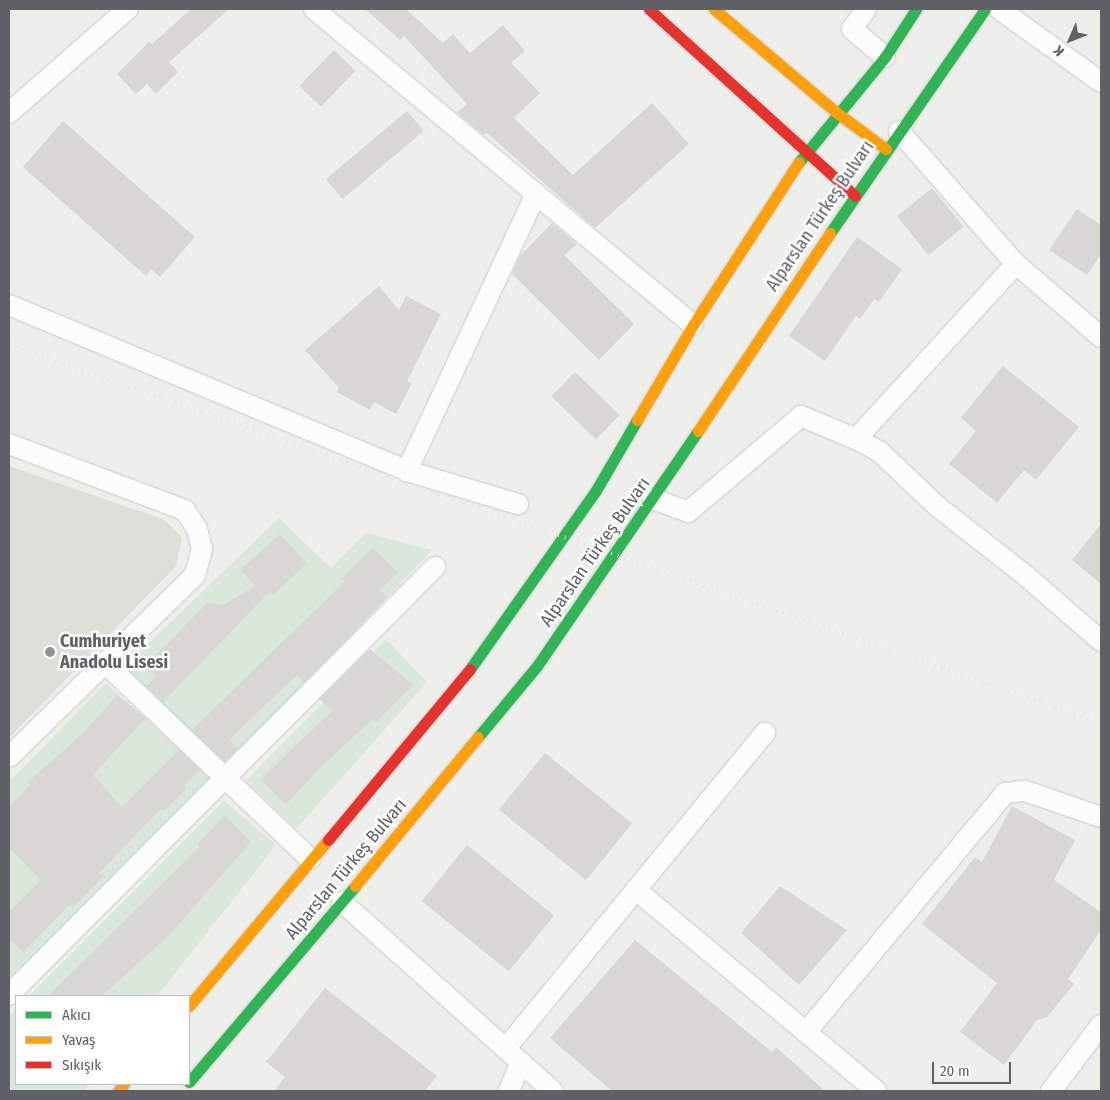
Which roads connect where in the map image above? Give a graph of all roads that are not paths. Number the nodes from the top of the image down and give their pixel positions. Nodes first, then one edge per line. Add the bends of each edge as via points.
1 (128, 9) edge
2 (314, 9) edge
3 (649, 9) edge
4 (714, 9) edge
5 (866, 9) edge
6 (916, 9) edge
7 (985, 9) edge
8 (999, 9) edge
9 (885, 57) junction
10 (1101, 82) edge
11 (11, 107) edge
12 (836, 112) junction
13 (899, 131) junction
14 (886, 149) junction
15 (805, 152) junction
16 (536, 194) junction
17 (855, 196) junction
18 (1016, 264) junction
19 (9, 305) edge
20 (694, 325) junction
21 (1101, 337) edge
22 (856, 438) junction
23 (9, 444) edge
24 (407, 471) junction
25 (653, 499) junction
26 (518, 504) dead end
27 (435, 568) dead end
28 (1101, 641) edge
29 (105, 663) junction
30 (764, 733) dead end
31 (9, 757) edge
32 (226, 778) junction
33 (1101, 817) edge
34 (310, 859) junction
35 (636, 890) junction
36 (342, 902) junction
37 (9, 995) edge
38 (190, 1005) edge
39 (1101, 1025) edge
40 (806, 1032) junction
41 (506, 1048) junction
42 (521, 1062) junction
43 (190, 1081) edge
44 (508, 1091) edge
45 (553, 1091) edge
46 (876, 1091) edge
47 (1051, 1091) edge

1 - 11 street
2 - 16 street
3 - 15 main road
4 - 12 main road
5 - 9 street via 852,29
6 - 9 main road, Alparslan Türkeş Bulvarı
7 - 13 main road, Alparslan Türkeş Bulvarı
8 - 10 street
9 - 12 main road, Alparslan Türkeş Bulvarı
12 - 14 main road
12 - 15 main road, Alparslan Türkeş Bulvarı
13 - 14 main road, Alparslan Türkeş Bulvarı
13 - 18 street
14 - 17 main road, Alparslan Türkeş Bulvarı
15 - 17 main road
15 - 20 main road, Alparslan Türkeş Bulvarı
16 - 20 street
16 - 24 street
17 - 25 main road, Alparslan Türkeş Bulvarı
18 - 21 street
18 - 22 street
19 - 24 street
20 - 34 main road, Alparslan Türkeş Bulvarı via 595,492 481,656
22 - 25 street via 801,416 688,512
22 - 28 street via 880,452 938,507
23 - 29 street via 167,501 185,510 197,529 202,549 195,575
24 - 26 street
25 - 36 main road, Alparslan Türkeş Bulvarı via 536,666
27 - 32 street
29 - 31 street
29 - 32 street
30 - 35 street
32 - 34 street
32 - 37 street
33 - 40 street via 1025,791 1005,793
34 - 38 main road, Alparslan Türkeş Bulvarı
35 - 40 street
35 - 41 street
36 - 41 street
36 - 43 main road, Alparslan Türkeş Bulvarı
39 - 47 street
40 - 46 street
41 - 42 street
42 - 44 street
42 - 45 street

